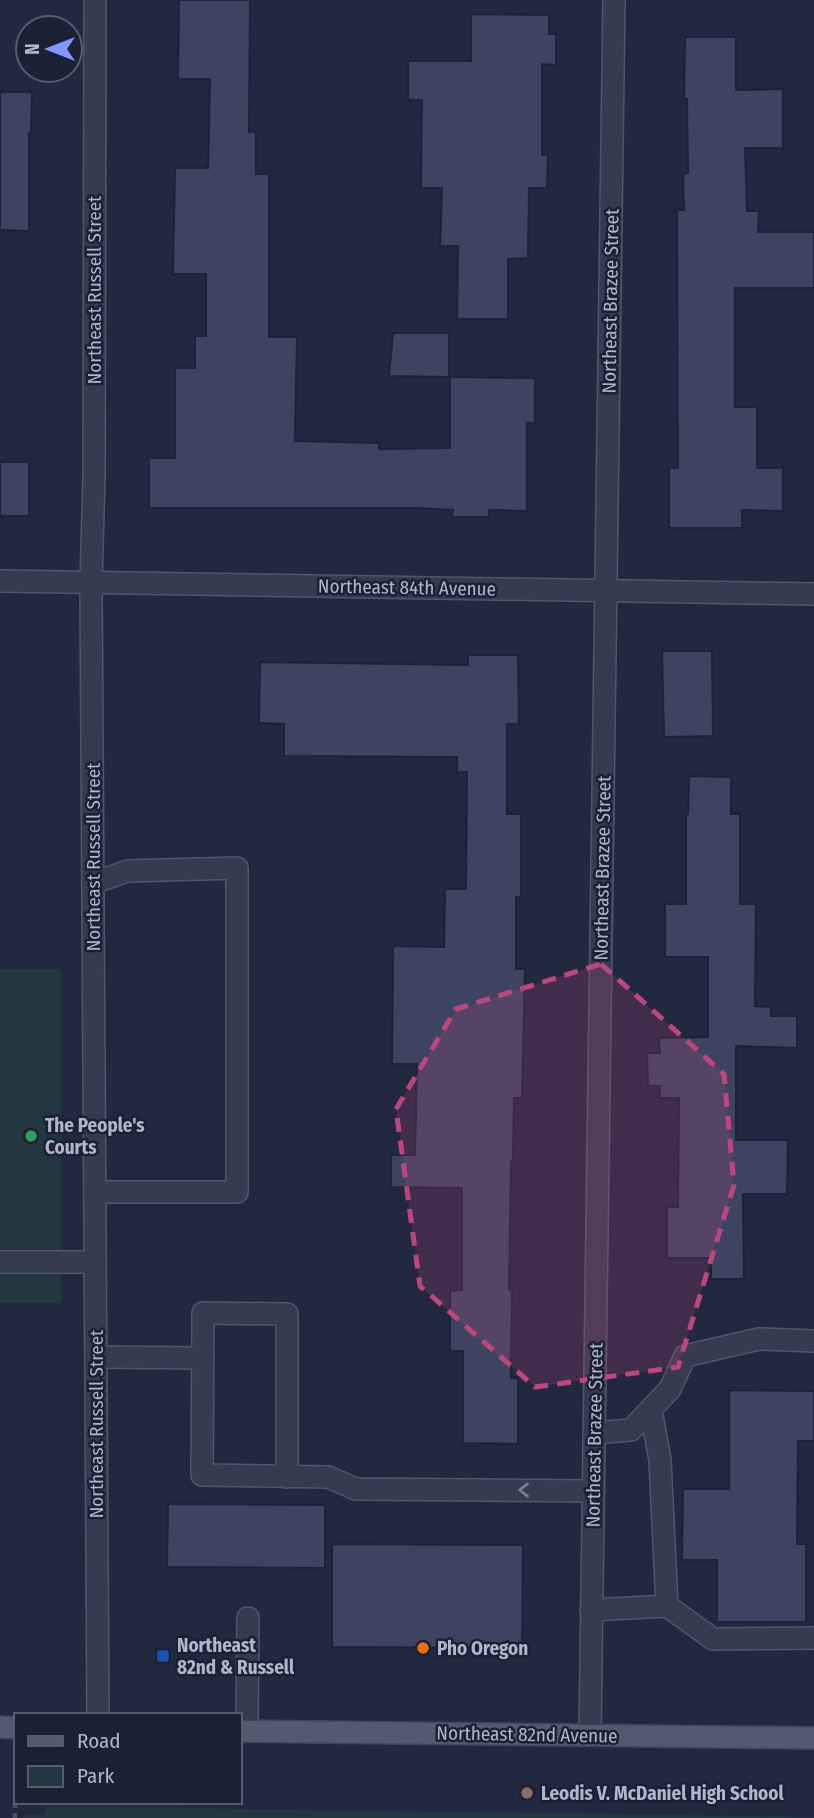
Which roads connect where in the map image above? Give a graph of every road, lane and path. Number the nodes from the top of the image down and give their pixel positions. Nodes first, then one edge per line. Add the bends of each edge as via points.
1 (95, 0) edge
2 (614, 0) edge
3 (0, 581) edge
4 (92, 582) junction
5 (605, 591) junction
6 (814, 594) edge
7 (93, 883) junction
8 (95, 1192) junction
9 (0, 1262) edge
10 (95, 1262) junction
11 (814, 1341) edge
12 (97, 1357) junction
13 (203, 1358) junction
14 (651, 1410) junction
15 (594, 1433) junction
16 (287, 1477) junction
17 (593, 1491) junction
18 (667, 1606) junction
19 (591, 1610) junction
20 (248, 1618) dead end
21 (814, 1638) edge
22 (98, 1713) edge
23 (244, 1731) edge
24 (590, 1735) junction
25 (814, 1738) edge

1 - 4 street, Northeast Russell Street
2 - 5 street, Northeast Brazee Street
3 - 4 street, Northeast 84th Avenue
4 - 5 street, Northeast 84th Avenue
4 - 7 street, Northeast Russell Street
5 - 6 street, Northeast 84th Avenue
5 - 15 street, Northeast Brazee Street
7 - 8 street, Northeast Russell Street
7 - 8 street via 128,871 237,868 237,1192
8 - 10 street, Northeast Russell Street
9 - 10 street
10 - 12 street, Northeast Russell Street
11 - 14 street via 759,1339 685,1356 670,1390
12 - 13 street
12 - 22 street, Northeast Russell Street
13 - 16 street via 202,1475
13 - 16 street via 203,1313 287,1314
14 - 15 street via 631,1430
14 - 18 street via 660,1460
15 - 17 street, Northeast Brazee Street
17 -> 16 street via 356,1489 328,1477
17 - 19 street, Northeast Brazee Street
18 - 19 street
18 - 21 street via 713,1639
19 - 24 street, Northeast Brazee Street
20 - 23 street
23 - 24 main road, Northeast 82nd Avenue
24 - 25 main road, Northeast 82nd Avenue

